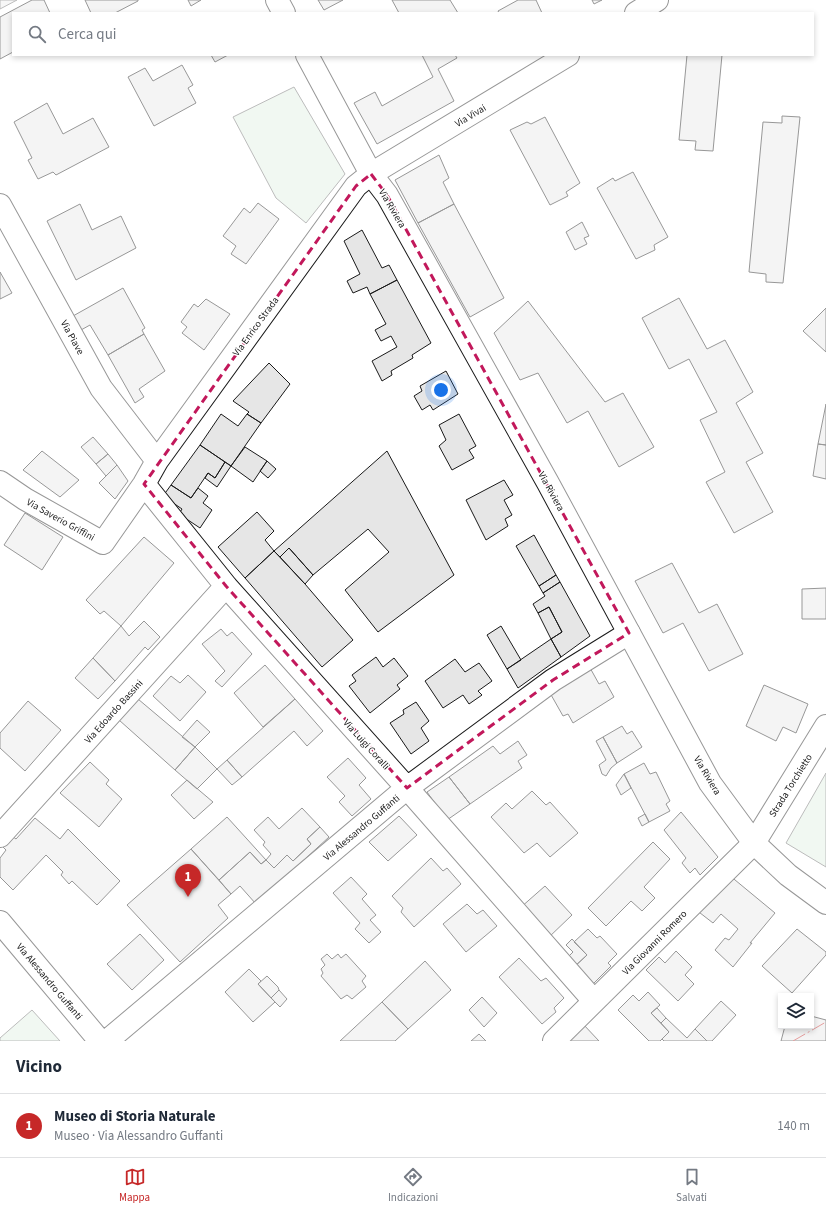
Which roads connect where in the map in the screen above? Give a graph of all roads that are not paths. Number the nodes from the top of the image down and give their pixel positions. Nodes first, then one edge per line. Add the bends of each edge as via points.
1 (277, 0) edge
2 (657, 0) edge
3 (283, 12) edge
4 (638, 12) edge
5 (308, 56) edge
6 (566, 56) edge
7 (371, 174) junction
8 (0, 205) edge
9 (157, 461) junction
10 (0, 482) edge
11 (144, 484) junction
12 (226, 586) junction
13 (630, 633) junction
14 (826, 726) edge
15 (407, 788) junction
16 (0, 836) edge
17 (754, 843) junction
18 (826, 903) edge
19 (0, 922) edge
20 (594, 1002) junction
21 (100, 1041) edge
22 (107, 1041) edge
23 (554, 1041) edge

1 - 3 street
2 - 4 street
5 - 7 street, Via Riviera
6 - 7 street, Via Vivai
7 - 9 street, Via Enrico Strada via 356,186
7 - 13 street, Via Riviera via 387,195
8 - 9 street, Via Piave via 101,388
9 - 11 street, Via Enrico Strada
10 - 11 street, Via Saverio Griffini via 103,543
11 - 12 street, Via Luigi Coralli
12 - 15 street, Via Luigi Coralli
12 - 16 street, Via Edoardo Bassini
13 - 15 street, Via Alessandro Guffanti via 553,680
13 - 17 street, Via Riviera via 710,783
14 - 17 street, Strada Torchietto
15 - 20 street, Via Luigi Coralli
15 - 22 street, Via Alessandro Guffanti
17 - 18 street, Via Riviera via 788,875
17 - 20 street, Via Giovanni Romero
19 - 21 street, Via Alessandro Guffanti
20 - 23 street, Via Giovanni Romero

